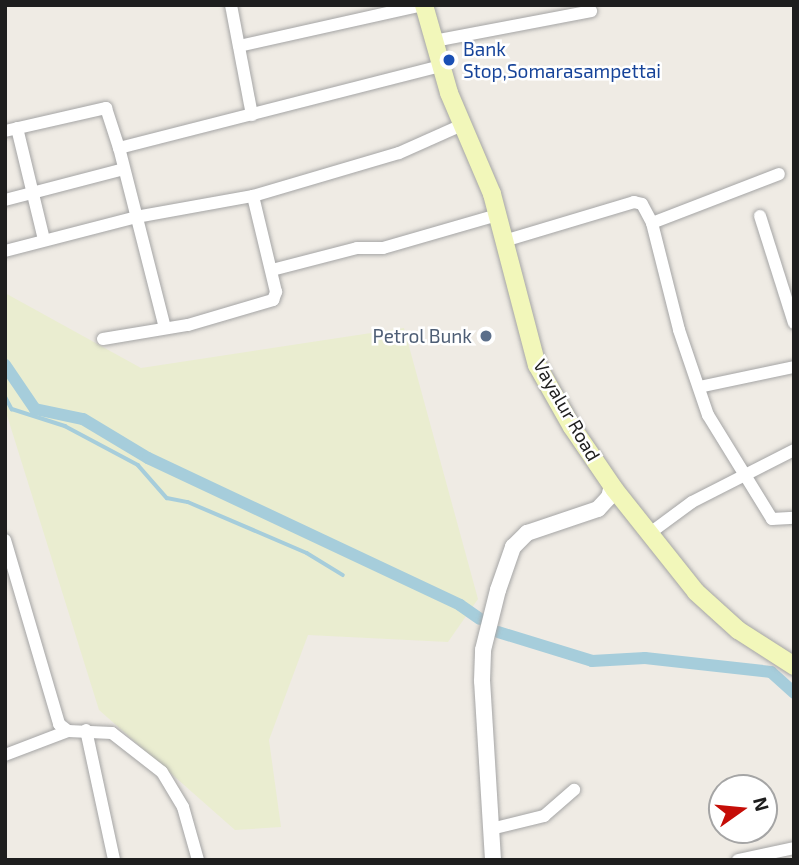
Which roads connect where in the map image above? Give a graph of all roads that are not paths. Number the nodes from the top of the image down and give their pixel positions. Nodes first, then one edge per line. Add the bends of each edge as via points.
1 (231, 5) edge
2 (423, 5) edge
3 (591, 11) dead end
4 (434, 41) junction
5 (239, 46) junction
6 (441, 66) junction
7 (252, 115) junction
8 (463, 125) junction
9 (11, 129) edge
10 (119, 148) junction
11 (124, 169) junction
12 (779, 174) dead end
13 (33, 193) junction
14 (253, 196) junction
15 (5, 200) edge
16 (497, 215) junction
17 (760, 216) dead end
18 (136, 217) junction
19 (652, 223) junction
20 (44, 240) junction
21 (504, 241) junction
22 (5, 251) edge
23 (272, 270) junction
24 (791, 301) edge
25 (794, 323) edge
26 (165, 328) junction
27 (103, 339) dead end
28 (794, 367) edge
29 (699, 387) junction
30 (794, 450) edge
31 (747, 474) junction
32 (612, 486) junction
33 (794, 518) edge
34 (650, 533) junction
35 (5, 540) edge
36 (794, 666) edge
37 (86, 730) junction
38 (68, 731) junction
39 (5, 755) edge
40 (574, 790) dead end
41 (491, 829) junction
42 (794, 848) edge
43 (114, 860) edge
44 (198, 860) edge
45 (493, 860) edge
46 (738, 860) edge

1 - 5 street
2 - 4 main road, Vayalur Road
2 - 5 street
3 - 4 street
4 - 6 main road, Vayalur Road
5 - 7 street
6 - 7 street
6 - 8 main road, Vayalur Road
7 - 10 street
8 - 14 street via 399,153
8 - 16 main road, Vayalur Road
9 - 10 street via 106,108
9 - 13 street
10 - 11 street
11 - 13 street
11 - 18 street
12 - 19 street
13 - 15 street
13 - 20 street
14 - 18 street
14 - 23 street
16 - 21 main road, Vayalur Road
16 - 23 street via 383,248 357,248
17 - 24 street
18 - 20 street
18 - 26 street
19 - 21 street via 642,204 634,202
19 - 29 street
20 - 22 street
21 - 32 main road, Vayalur Road via 537,365
23 - 26 street via 273,300
24 - 25 street
26 - 27 street
28 - 29 street
29 - 31 street via 708,415
30 - 31 street
31 - 33 street via 772,519
31 - 34 street via 692,502
32 - 34 main road, Vayalur Road
32 - 41 street via 598,509 527,533 513,547 483,650 483,734
34 - 36 main road, Vayalur Road via 696,592 738,630
35 - 38 street via 53,715
37 - 38 street
37 - 43 street
37 - 44 street via 112,733 162,772 183,807
38 - 39 street
40 - 41 street via 544,816
41 - 45 street
42 - 46 street

